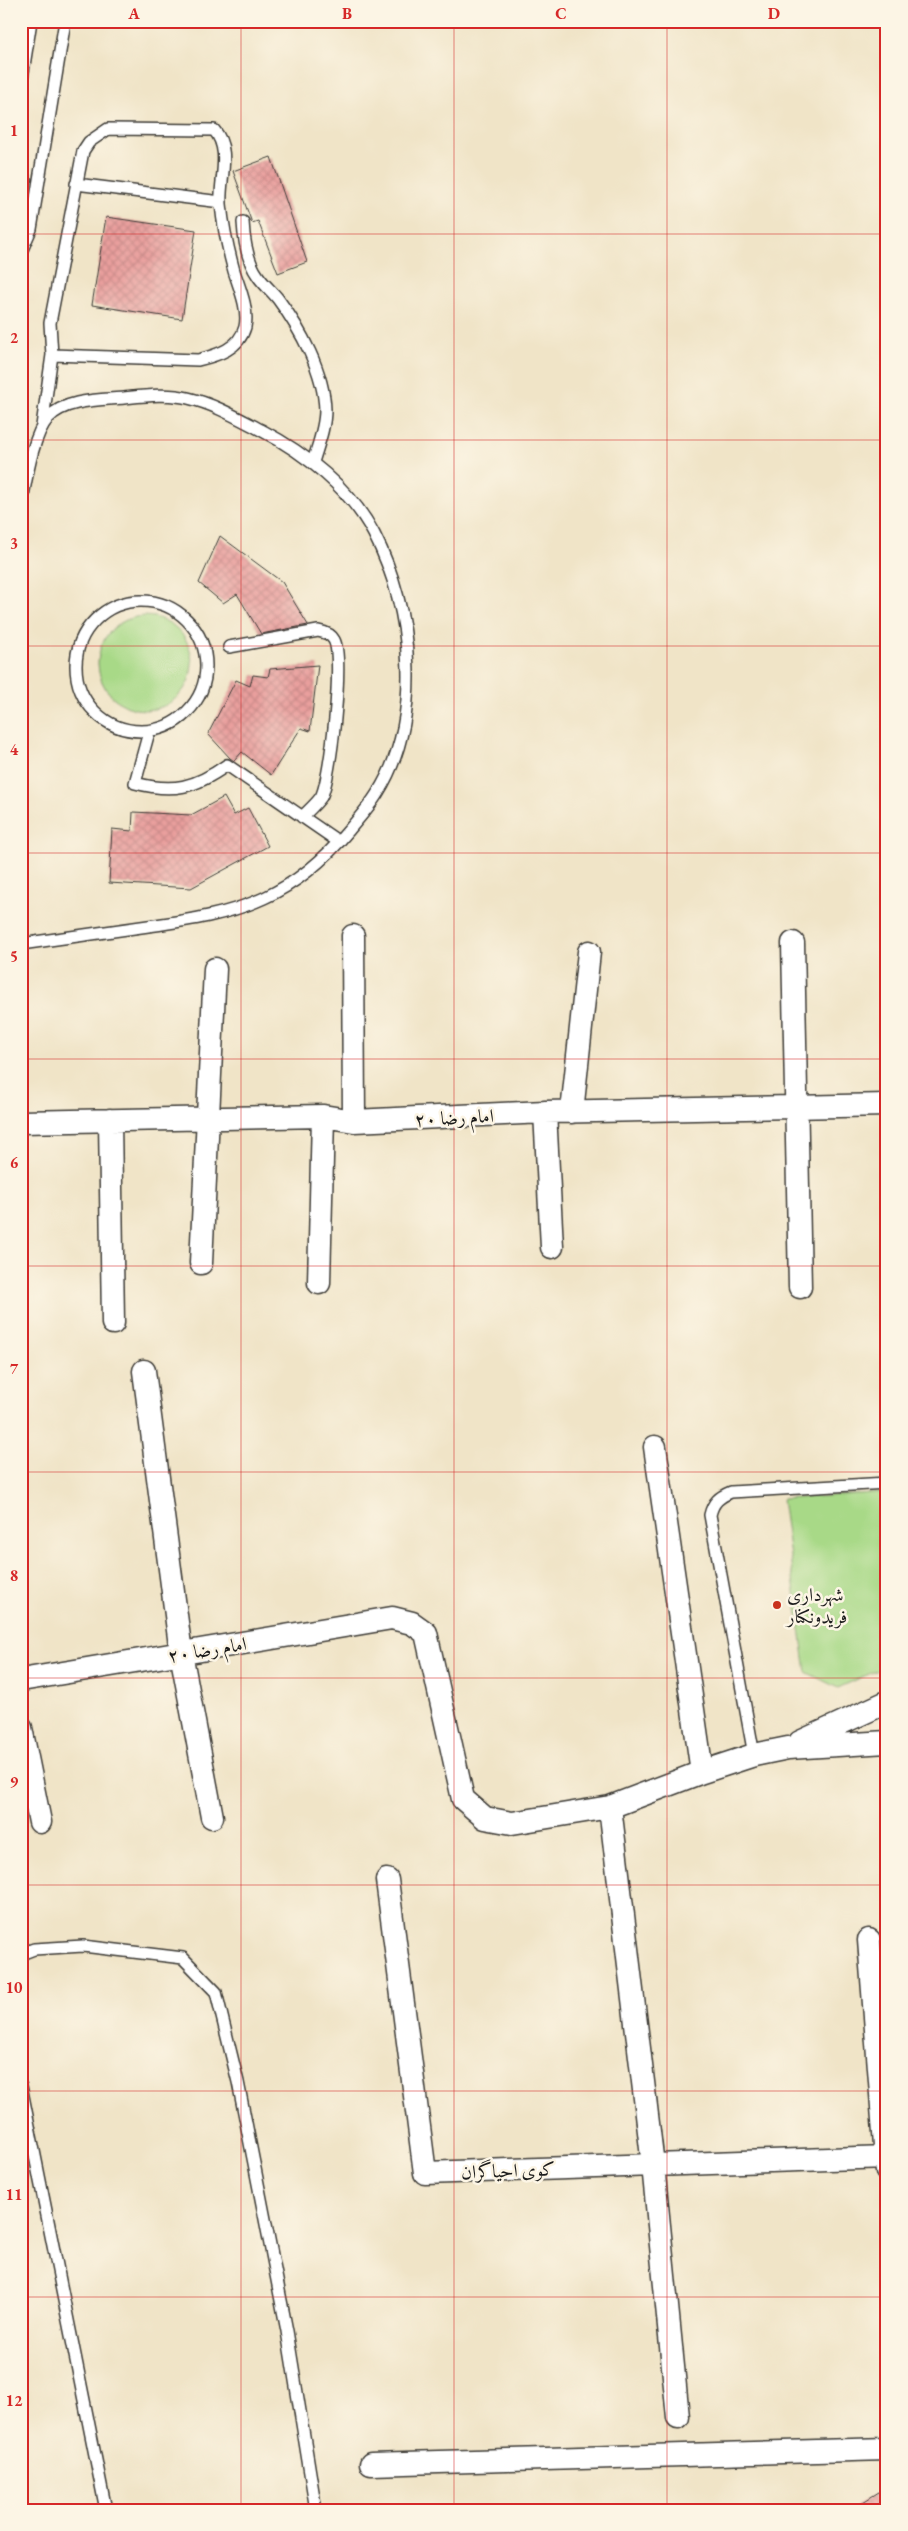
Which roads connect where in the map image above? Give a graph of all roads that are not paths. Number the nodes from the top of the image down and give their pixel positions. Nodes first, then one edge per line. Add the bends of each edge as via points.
1 (31, 21) edge
2 (64, 21) edge
3 (21, 85) edge
4 (76, 184) junction
5 (221, 202) junction
6 (243, 222) dead end
7 (21, 252) edge
8 (52, 355) junction
9 (41, 433) junction
10 (313, 462) junction
11 (21, 506) edge
12 (229, 648) dead end
13 (149, 732) junction
14 (302, 817) junction
15 (339, 842) junction
16 (353, 936) dead end
17 (793, 943) dead end
18 (21, 944) edge
19 (589, 952) dead end
20 (215, 969) dead end
21 (887, 1105) edge
22 (796, 1108) junction
23 (545, 1112) junction
24 (572, 1112) junction
25 (323, 1116) junction
26 (209, 1118) junction
27 (110, 1120) junction
28 (354, 1121) junction
29 (21, 1122) edge
30 (552, 1247) dead end
31 (201, 1263) dead end
32 (319, 1283) dead end
33 (800, 1287) dead end
34 (113, 1323) dead end
35 (144, 1371) dead end
36 (655, 1447) dead end
37 (887, 1483) edge
38 (181, 1653) junction
39 (21, 1680) edge
40 (887, 1702) edge
41 (21, 1728) edge
42 (887, 1742) edge
43 (788, 1748) junction
44 (754, 1755) junction
45 (702, 1772) junction
46 (610, 1807) junction
47 (212, 1817) dead end
48 (40, 1822) dead end
49 (387, 1880) dead end
50 (869, 1940) dead end
51 (21, 1954) edge
52 (21, 2086) edge
53 (24, 2118) edge
54 (886, 2162) edge
55 (653, 2165) junction
56 (678, 2417) dead end
57 (887, 2449) edge
58 (371, 2464) dead end
59 (106, 2510) edge
60 (316, 2510) edge

1 - 3 lane
2 - 7 lane via 31,229
4 - 5 lane
4 - 5 lane via 83,151 89,142 108,130 214,130 223,145
4 - 8 lane via 50,323
5 - 8 lane via 226,236 243,300 245,326 237,343 222,354 198,360
6 - 10 lane via 244,244 257,276 278,299 299,332 320,377 325,410 323,431
8 - 9 lane
9 - 10 lane via 48,418 68,406 144,396 185,397 225,411
9 - 11 lane via 34,446
10 - 15 lane via 351,501 374,532 390,570 403,617 408,666 406,709 395,755 378,794
12 - 14 lane via 318,632 326,632 334,639 336,692 330,765 321,796
13 - 13 lane via 171,725 189,711 201,692 206,672 205,651 197,632 184,616 166,605 146,600 106,609 80,640 75,663 78,686 88,706 105,722 126,730
13 - 14 lane via 135,782 154,788 185,787 209,778 227,765
14 - 15 lane
15 - 18 lane via 329,854 290,883 264,898 211,917
16 - 28 street
17 - 22 street
19 - 24 street
20 - 26 street
21 - 22 street, امام رضا ۲۰
22 - 24 street, امام رضا ۲۰
22 - 33 street
23 - 24 street, امام رضا ۲۰
23 - 28 street, امام رضا ۲۰
23 - 30 street
25 - 26 street, امام رضا ۲۰
25 - 28 street, امام رضا ۲۰
25 - 32 street
26 - 27 street, امام رضا ۲۰
26 - 31 street
27 - 29 street, امام رضا ۲۰
27 - 34 street
35 - 38 street
36 - 45 street
37 - 44 lane via 731,1492 712,1506 710,1515
38 - 39 street, امام رضا ۲۰
38 - 46 street, امام رضا ۲۰ via 392,1618 412,1623 426,1633 463,1799 474,1811 485,1818 512,1823
38 - 47 street
40 - 43 street
41 - 48 street
42 - 43 street
43 - 44 street
44 - 45 street
45 - 46 street
46 - 55 street
49 - 55 street, کوی احیاگران via 425,2173
50 - 54 street
51 - 60 lane via 34,1949 84,1946 183,1958 216,1992 238,2082 287,2332
52 - 53 lane
53 - 59 lane
54 - 55 street, کوی احیاگران
55 - 56 street
57 - 58 street

